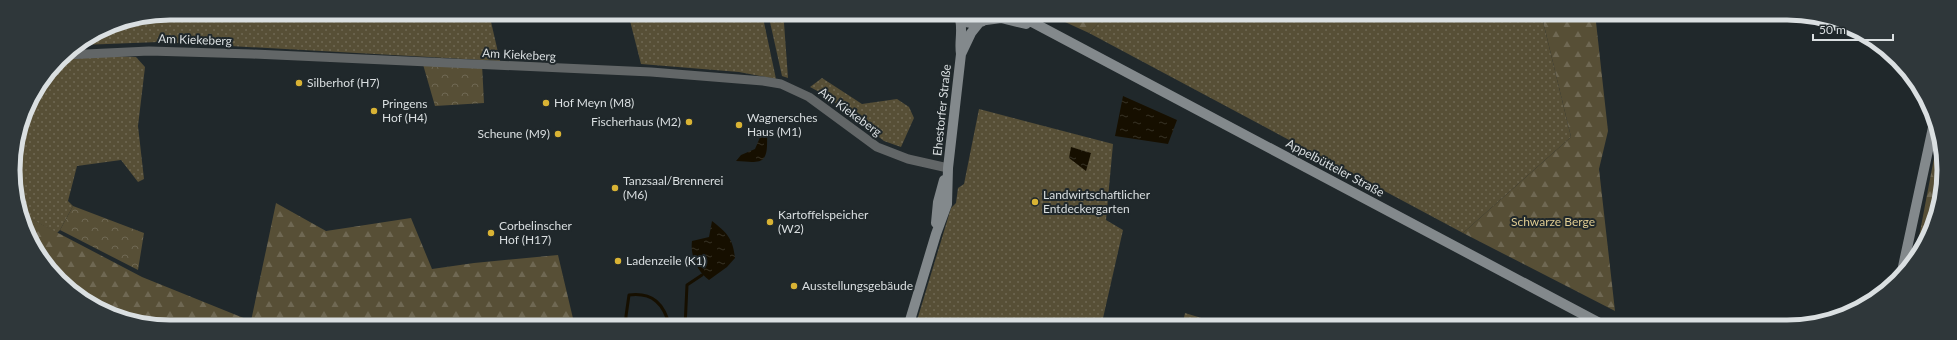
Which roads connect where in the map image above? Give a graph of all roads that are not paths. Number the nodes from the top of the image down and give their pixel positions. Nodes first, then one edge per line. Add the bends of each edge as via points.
1 (959, 20) edge
2 (964, 20) edge
3 (982, 20) edge
4 (984, 20) edge
5 (1013, 20) edge
6 (1028, 20) edge
7 (1050, 31) junction
8 (961, 54) junction
9 (74, 55) edge
10 (1932, 132) edge
11 (948, 168) junction
12 (1905, 263) edge
13 (910, 320) edge
14 (1594, 320) edge

1 - 8 main road, Ehestorfer Straße via 962,28 959,44
2 - 3 main road, Appelbütteler Straße via 970,24
4 - 8 main road, Ehestorfer Straße via 971,33
5 - 7 main road, Appelbütteler Straße
6 - 7 main road, Appelbütteler Straße
7 - 14 main road, Appelbütteler Straße
8 - 11 main road, Ehestorfer Straße
9 - 11 street, Am Kiekeberg via 149,51 252,54 651,72 763,81 780,84 809,97 877,147 908,159
10 - 12 main road
11 - 13 main road, Ehestorfer Straße via 947,204

